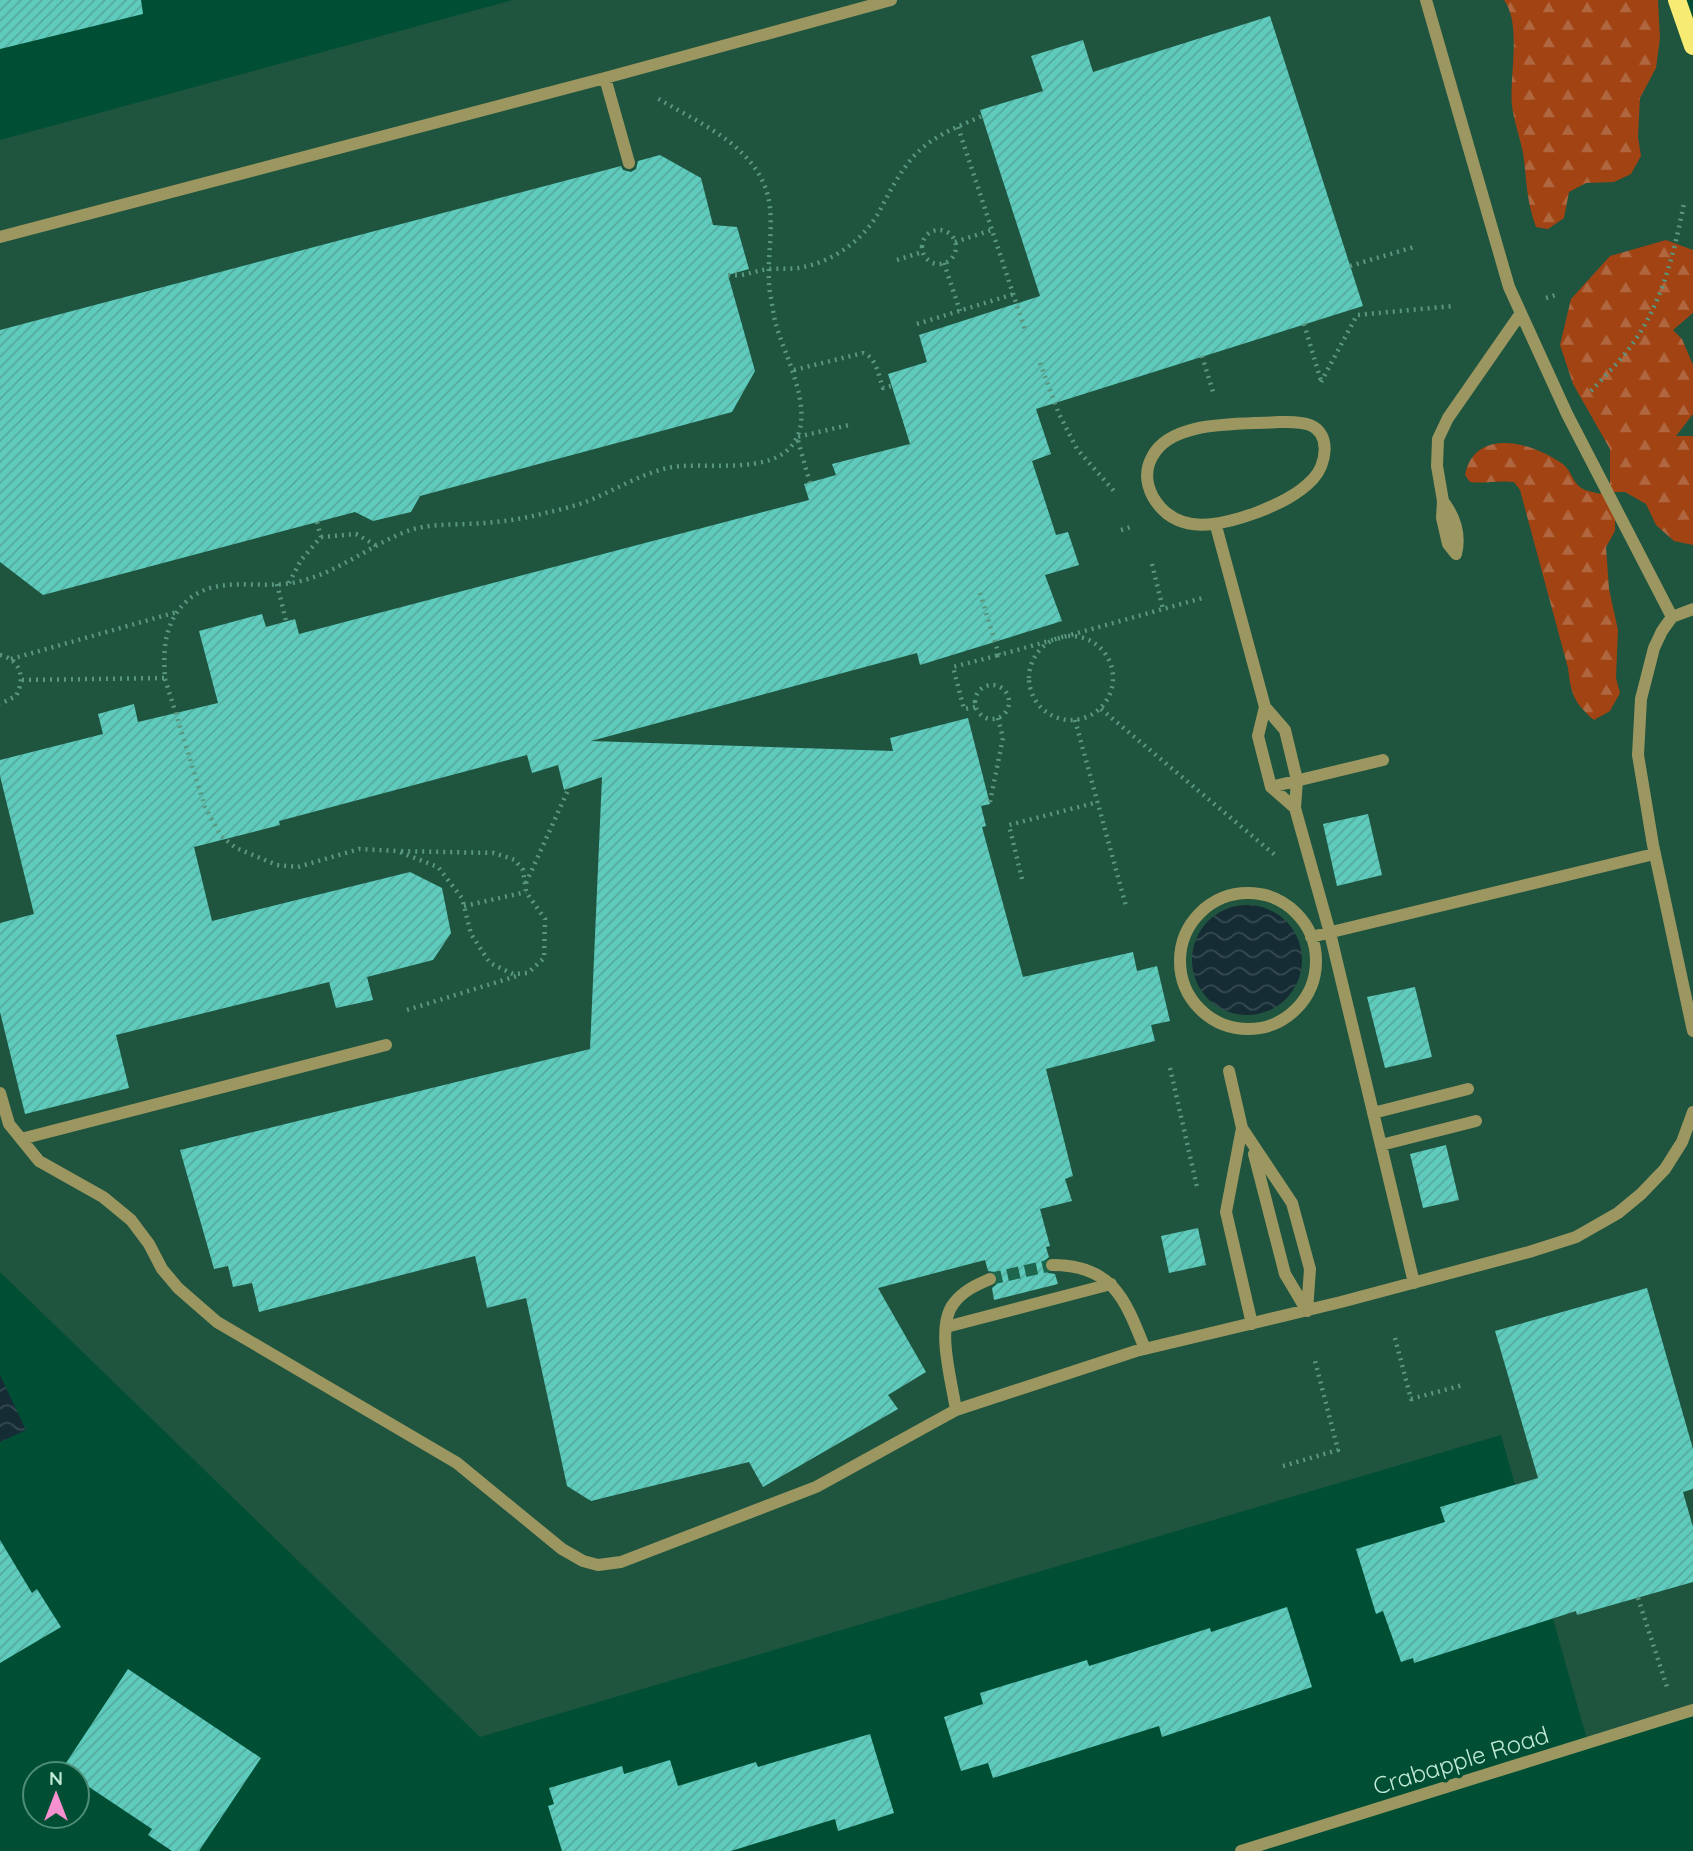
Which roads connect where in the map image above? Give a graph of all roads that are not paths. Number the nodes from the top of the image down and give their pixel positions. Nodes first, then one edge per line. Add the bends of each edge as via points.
1 (891, 0) edge
2 (1426, 0) edge
3 (1677, 0) edge
4 (1693, 46) edge
5 (605, 78) junction
6 (629, 163) dead end
7 (0, 237) edge
8 (1521, 313) junction
9 (1443, 500) dead end
10 (1216, 526) junction
11 (1693, 609) edge
12 (1672, 617) junction
13 (1265, 707) junction
14 (1383, 760) dead end
15 (1297, 780) junction
16 (1271, 787) junction
17 (1295, 808) junction
18 (1654, 854) junction
19 (1330, 933) junction
20 (1311, 937) junction
21 (1693, 1031) edge
22 (386, 1045) dead end
23 (1228, 1071) dead end
24 (1468, 1089) dead end
25 (0, 1093) edge
26 (1693, 1112) edge
27 (1373, 1114) junction
28 (1476, 1121) dead end
29 (1242, 1128) junction
30 (21, 1139) junction
31 (1252, 1143) junction
32 (1381, 1145) junction
33 (1052, 1265) tunnel mouth
34 (990, 1279) tunnel mouth
35 (1414, 1283) junction
36 (1111, 1284) junction
37 (1307, 1311) junction
38 (1252, 1324) junction
39 (946, 1327) junction
40 (1145, 1349) junction
41 (956, 1410) junction
42 (1693, 1710) edge
43 (1241, 1851) edge

1 - 5 street
2 - 8 street via 1509,287
3 - 4 main road
5 - 6 street
5 - 7 street
8 - 9 street via 1442,429 1436,451
8 - 12 street via 1567,414
10 - 10 street via 1177,519 1153,497 1148,465 1166,438 1190,428 1279,422 1299,422 1320,431 1324,458 1314,478 1278,505
10 - 13 street
11 - 12 street
12 - 18 street via 1654,648 1638,723 1638,755
13 - 15 street via 1284,730
13 - 16 street via 1258,736
14 - 15 street
15 - 16 street
15 - 17 street
16 - 17 street
17 - 19 street
18 - 19 street
18 - 21 street
19 - 20 street
19 - 27 street
20 - 20 street via 1301,918 1272,897 1237,893 1203,910 1191,924 1182,942 1183,979 1203,1012 1219,1022 1256,1028 1275,1023 1304,1000 1312,984 1315,950
22 - 30 street
23 - 29 street
24 - 27 street
25 - 30 street via 9,1124
26 - 35 street via 1682,1143 1665,1169 1618,1213 1576,1237
27 - 32 street
28 - 32 street
29 - 31 street
29 - 38 street via 1226,1212
30 - 41 street via 39,1161 103,1197 131,1220 178,1288 217,1322 457,1463 583,1561 598,1565 621,1562 816,1487
31 - 37 street via 1284,1274
31 - 37 street via 1292,1203 1310,1269
32 - 35 street
33 - 36 street via 1088,1269
34 - 39 street via 968,1289 952,1304
35 - 37 street
36 - 39 street
36 - 40 street via 1126,1302
37 - 38 street
38 - 40 street
39 - 41 street
40 - 41 street
42 - 43 street, Crabapple Road

